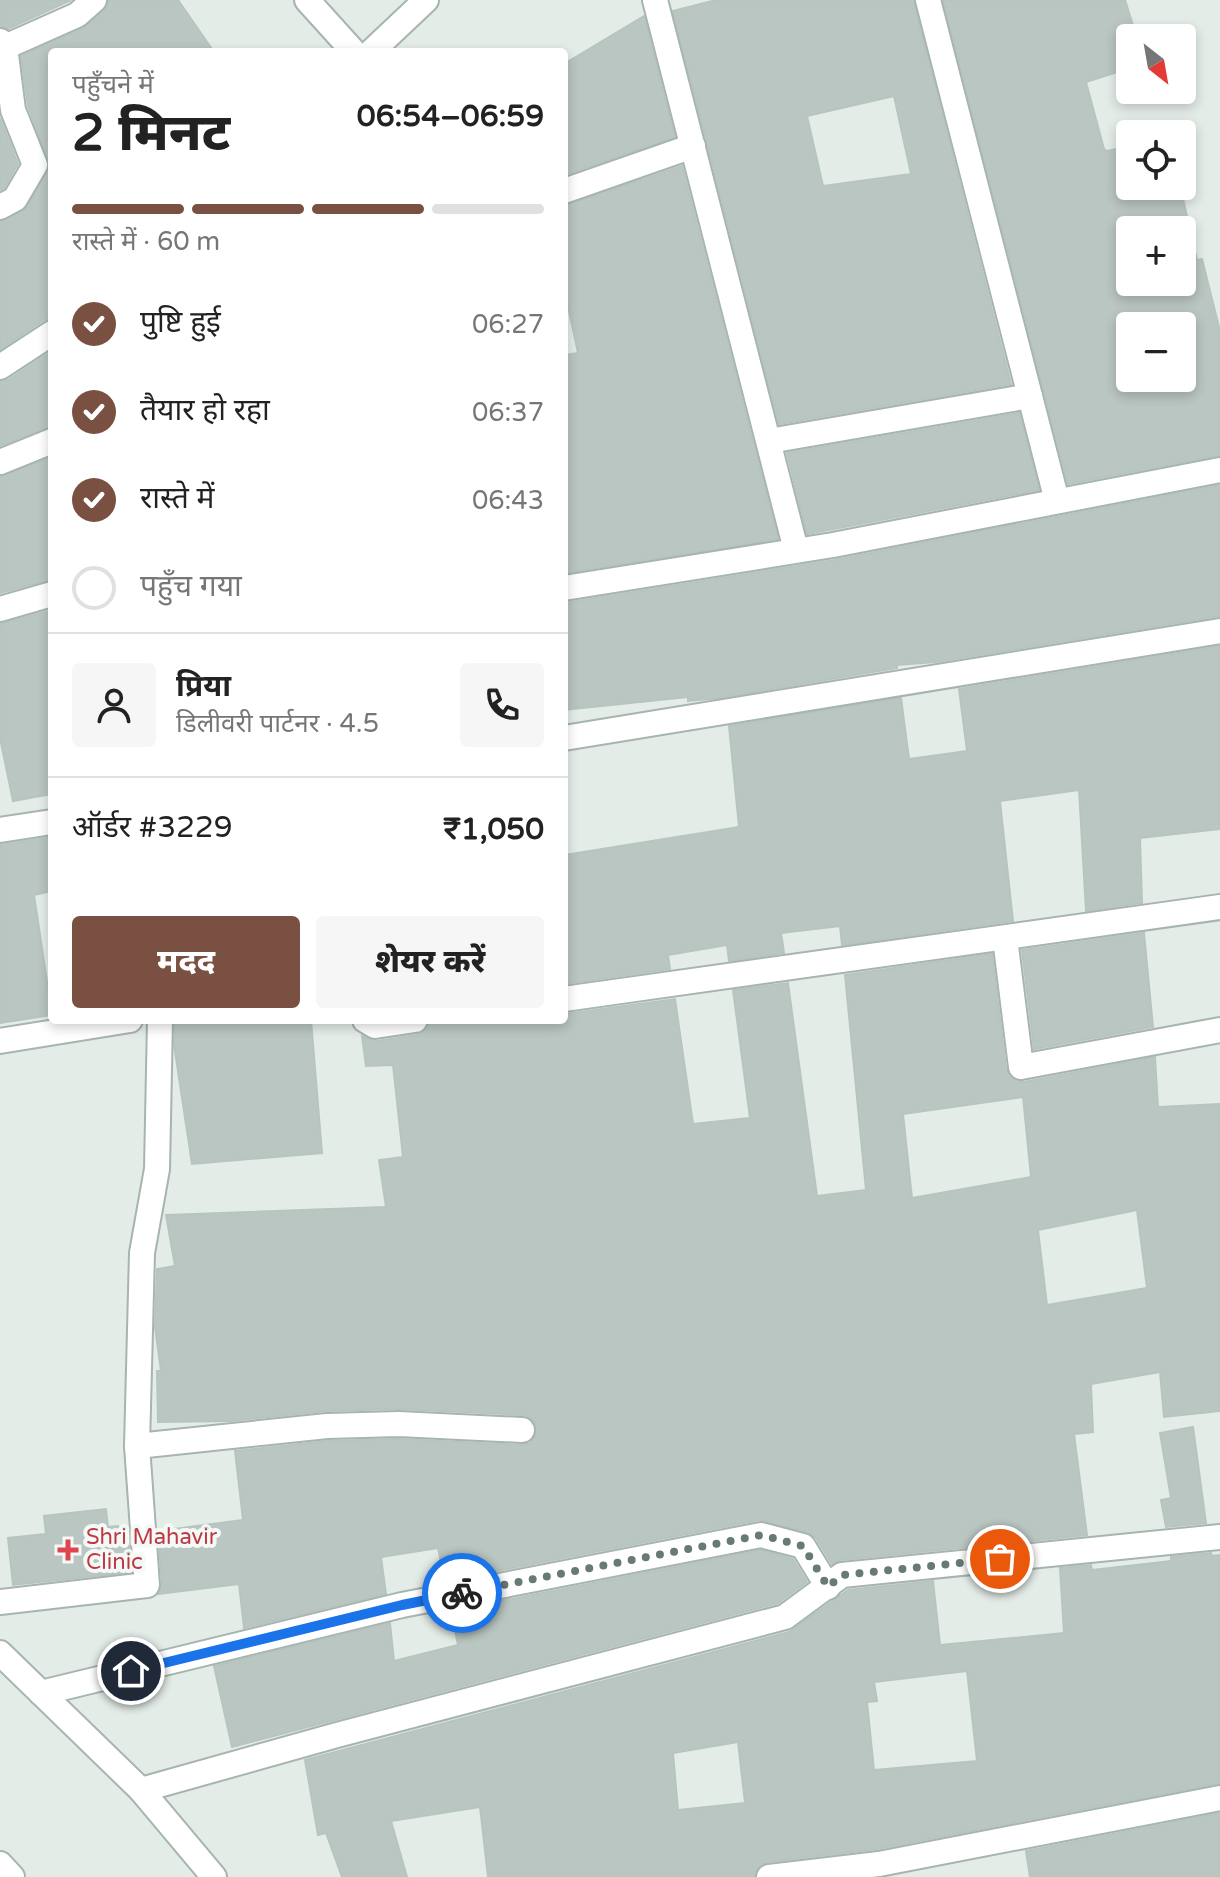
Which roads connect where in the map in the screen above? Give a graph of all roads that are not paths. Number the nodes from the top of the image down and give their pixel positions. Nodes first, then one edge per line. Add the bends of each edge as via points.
1 (94, 0) edge
2 (307, 0) edge
3 (426, 0) edge
4 (655, 0) edge
5 (928, 0) edge
6 (3, 44) edge
7 (350, 48) edge
8 (375, 48) edge
9 (693, 146) junction
10 (568, 190) edge
11 (0, 207) edge
12 (48, 336) edge
13 (0, 367) edge
14 (1030, 396) junction
15 (769, 441) junction
16 (48, 443) edge
17 (0, 462) edge
18 (1220, 470) edge
19 (1057, 501) junction
20 (796, 550) junction
21 (568, 587) edge
22 (48, 595) edge
23 (0, 609) edge
24 (1220, 631) edge
25 (568, 737) edge
26 (48, 823) edge
27 (0, 830) edge
28 (1220, 907) edge
29 (1005, 938) junction
30 (568, 998) edge
31 (105, 1024) edge
32 (160, 1024) edge
33 (1220, 1030) edge
34 (0, 1041) edge
35 (522, 1430) dead end
36 (137, 1446) junction
37 (1220, 1537) edge
38 (828, 1587) junction
39 (0, 1602) edge
40 (0, 1653) edge
41 (41, 1693) junction
42 (141, 1790) junction
43 (1220, 1798) edge
44 (0, 1864) edge
45 (12, 1877) edge
46 (214, 1877) edge
47 (769, 1877) edge

1 - 6 street via 77,15
2 - 7 street
3 - 8 street
4 - 9 street
5 - 14 street
6 - 11 street via 13,110 35,165 15,199
9 - 10 street
9 - 15 street
12 - 13 street
14 - 15 street
14 - 19 street
15 - 20 street
16 - 17 street
18 - 19 street
19 - 20 street
20 - 21 street
22 - 23 street
24 - 25 street
26 - 27 street
28 - 29 street
29 - 30 street
29 - 33 street via 1021,1067
31 - 34 street
32 - 36 street via 157,1169 142,1253
35 - 36 street via 327,1426
36 - 39 street via 147,1585
37 - 38 street via 842,1575
38 - 41 street via 803,1546 761,1535 402,1605
38 - 42 street via 785,1617
40 - 41 street
41 - 42 street
42 - 46 street
43 - 47 street via 879,1864
44 - 45 street

